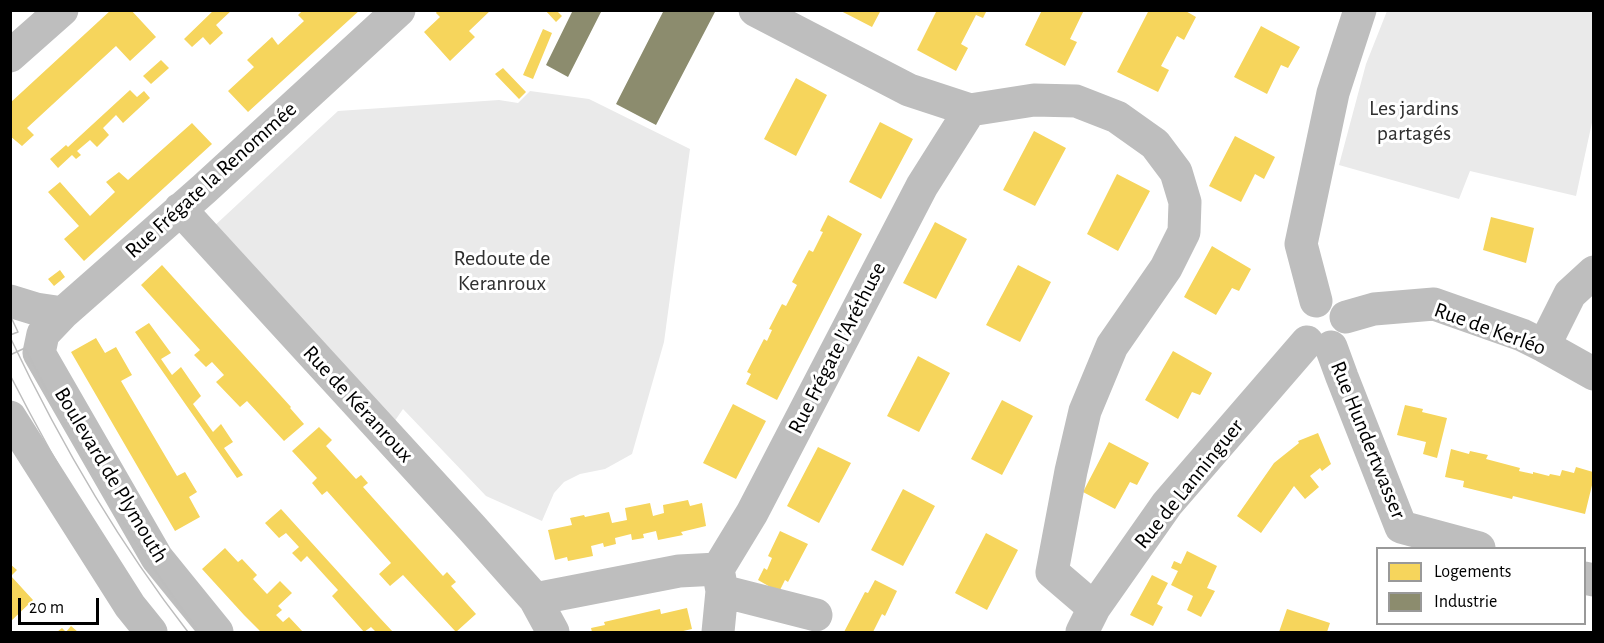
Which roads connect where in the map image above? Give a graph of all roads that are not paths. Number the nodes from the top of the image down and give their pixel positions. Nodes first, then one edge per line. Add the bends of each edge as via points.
1 (62, 10) edge
2 (399, 10) edge
3 (755, 10) edge
4 (1360, 10) edge
5 (10, 56) edge
6 (970, 110) junction
7 (180, 209) junction
8 (1593, 272) edge
9 (10, 301) edge
10 (1316, 301) junction
11 (63, 313) junction
12 (1346, 317) junction
13 (1319, 345) junction
14 (1544, 346) junction
15 (1593, 374) edge
16 (10, 417) edge
17 (1472, 547) edge
18 (720, 580) junction
19 (535, 599) junction
20 (816, 615) dead end
21 (1088, 620) edge
22 (151, 633) edge
23 (217, 633) edge
24 (553, 633) edge
25 (717, 633) edge

1 - 5 street
2 - 7 street, Rue Frégate la Renommée
3 - 6 street via 909,90
4 - 10 street via 1333,93 1300,244
6 - 18 street, Rue Frégate l'Aréthuse via 922,186
6 - 21 street via 1034,100 1076,101 1117,117 1155,144 1176,172 1185,202 1184,232 1166,268 1112,346 1085,411 1071,471 1052,572
7 - 11 street, Rue Frégate la Renommée
7 - 19 street, Rue de Kéranroux
8 - 14 street via 1570,294
9 - 11 street
10 - 12 street via 1335,303
10 - 13 street via 1305,307 1299,318 1300,332
11 - 23 street, Boulevard de Plymouth via 43,334 39,353 157,558
12 - 13 street via 1342,338
12 - 14 street, Rue de Kerléo via 1374,309 1434,304
13 - 17 street, Rue Hundertwasser via 1342,377 1401,527
13 - 21 street, Rue de Lanninguer via 1167,504
14 - 15 street, Rue de Kerléo
16 - 22 main road
18 - 19 street via 679,572
18 - 20 street
18 - 25 street, Rue Frégate l'Aréthuse
19 - 24 street, Rue de Kéranroux

